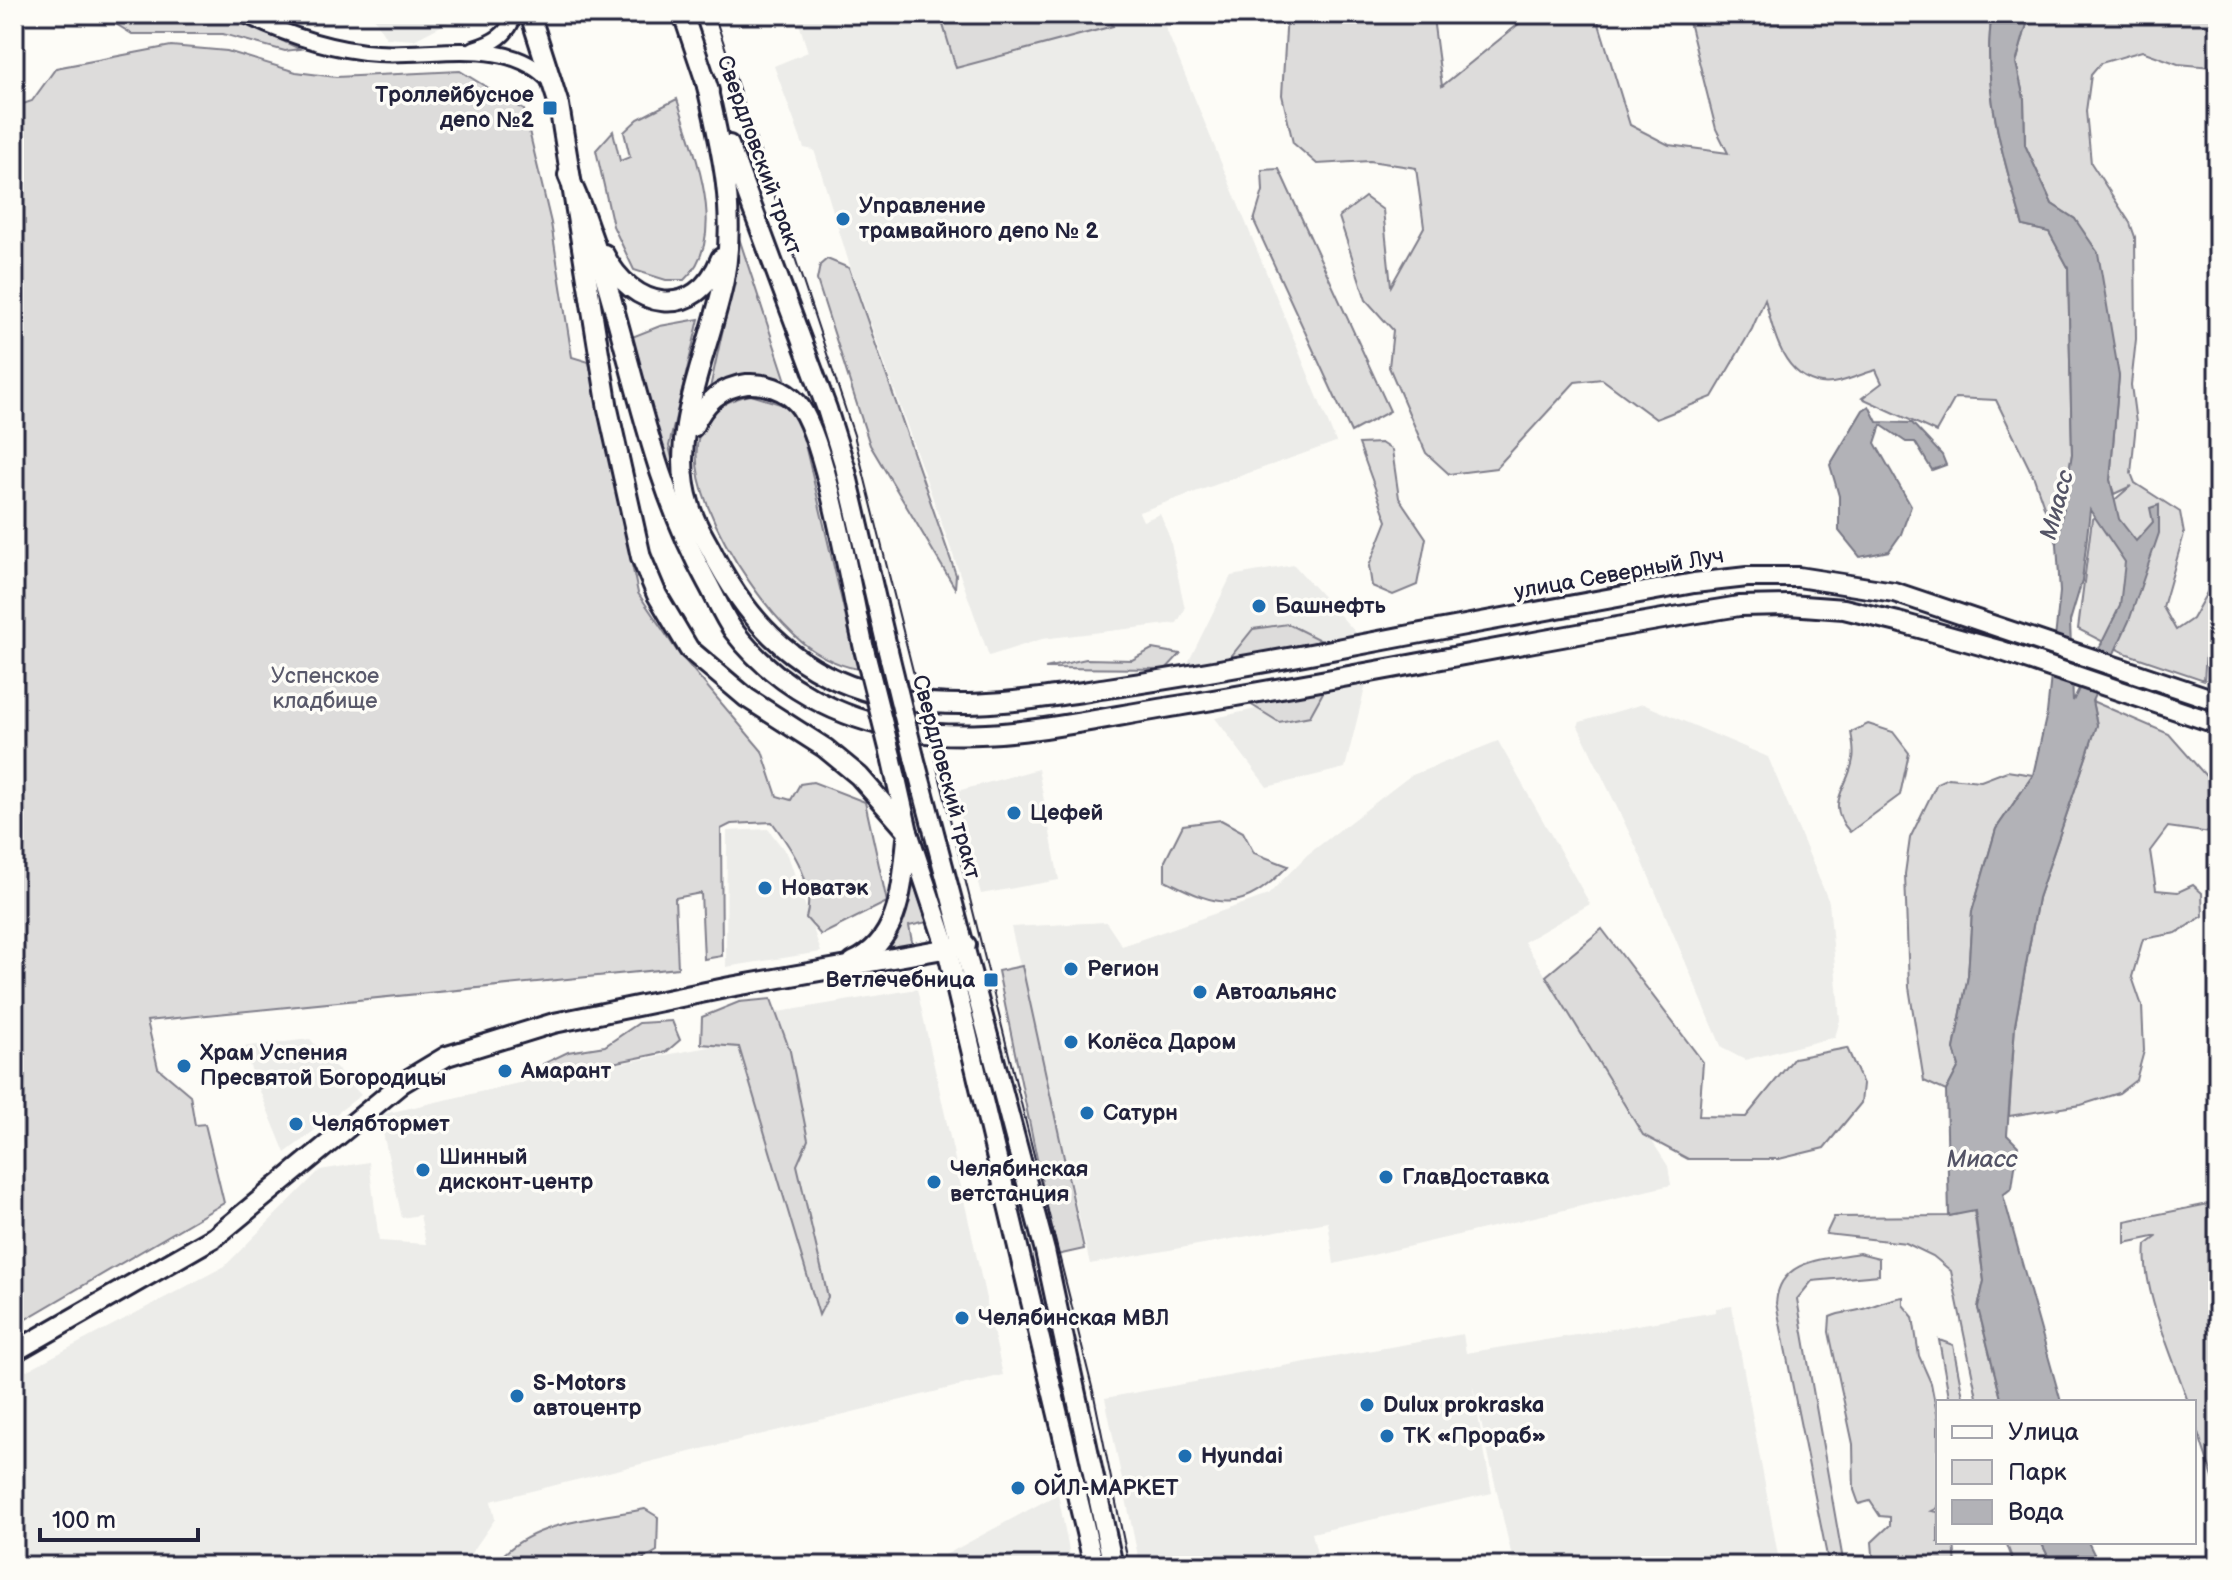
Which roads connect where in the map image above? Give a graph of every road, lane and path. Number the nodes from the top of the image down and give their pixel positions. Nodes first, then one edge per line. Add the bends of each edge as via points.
1 (243, 14) edge
2 (514, 14) edge
3 (530, 14) edge
4 (683, 14) edge
5 (466, 51) junction
6 (706, 82) junction
7 (554, 86) junction
8 (568, 175) junction
9 (730, 226) junction
10 (592, 230) junction
11 (683, 461) junction
12 (2218, 701) edge
13 (2218, 724) edge
14 (908, 832) junction
15 (966, 945) junction
16 (947, 949) junction
17 (839, 967) junction
18 (14, 1352) edge
19 (1094, 1566) edge
20 (1113, 1566) edge

1 - 5 street via 319,44 377,53
2 - 5 street via 501,37
3 - 7 main road
4 - 6 main road, Свердловский тракт
5 - 7 street via 528,62
6 - 9 main road via 723,157
6 - 15 main road, Свердловский тракт, bridge via 845,467 914,757
7 - 8 main road
8 - 10 main road
8 - 14 main road via 608,409 641,557 672,625 689,649 747,698 859,776
9 - 10 main road via 709,282 673,303 643,296 628,286 608,263
9 - 11 main road via 724,278 688,420
10 - 13 main road via 664,490 733,629 774,673 824,707 865,721 934,733 1020,730 1739,606 1789,605 1844,609 2002,651
11 - 12 main road, улица Северный Луч via 689,506 748,614 787,653 829,678 905,701 1017,700 1202,674 1747,577 1798,577 1894,592
11 - 14 main road, bridge via 702,409 722,390 761,384 798,403 818,445
14 - 16 main road
14 - 17 main road via 891,925 880,944
15 - 16 main road
15 - 20 main road, Свердловский тракт via 1045,1251
16 - 17 main road
16 - 19 main road
17 - 18 main road via 554,1023 447,1056 402,1083 215,1237

